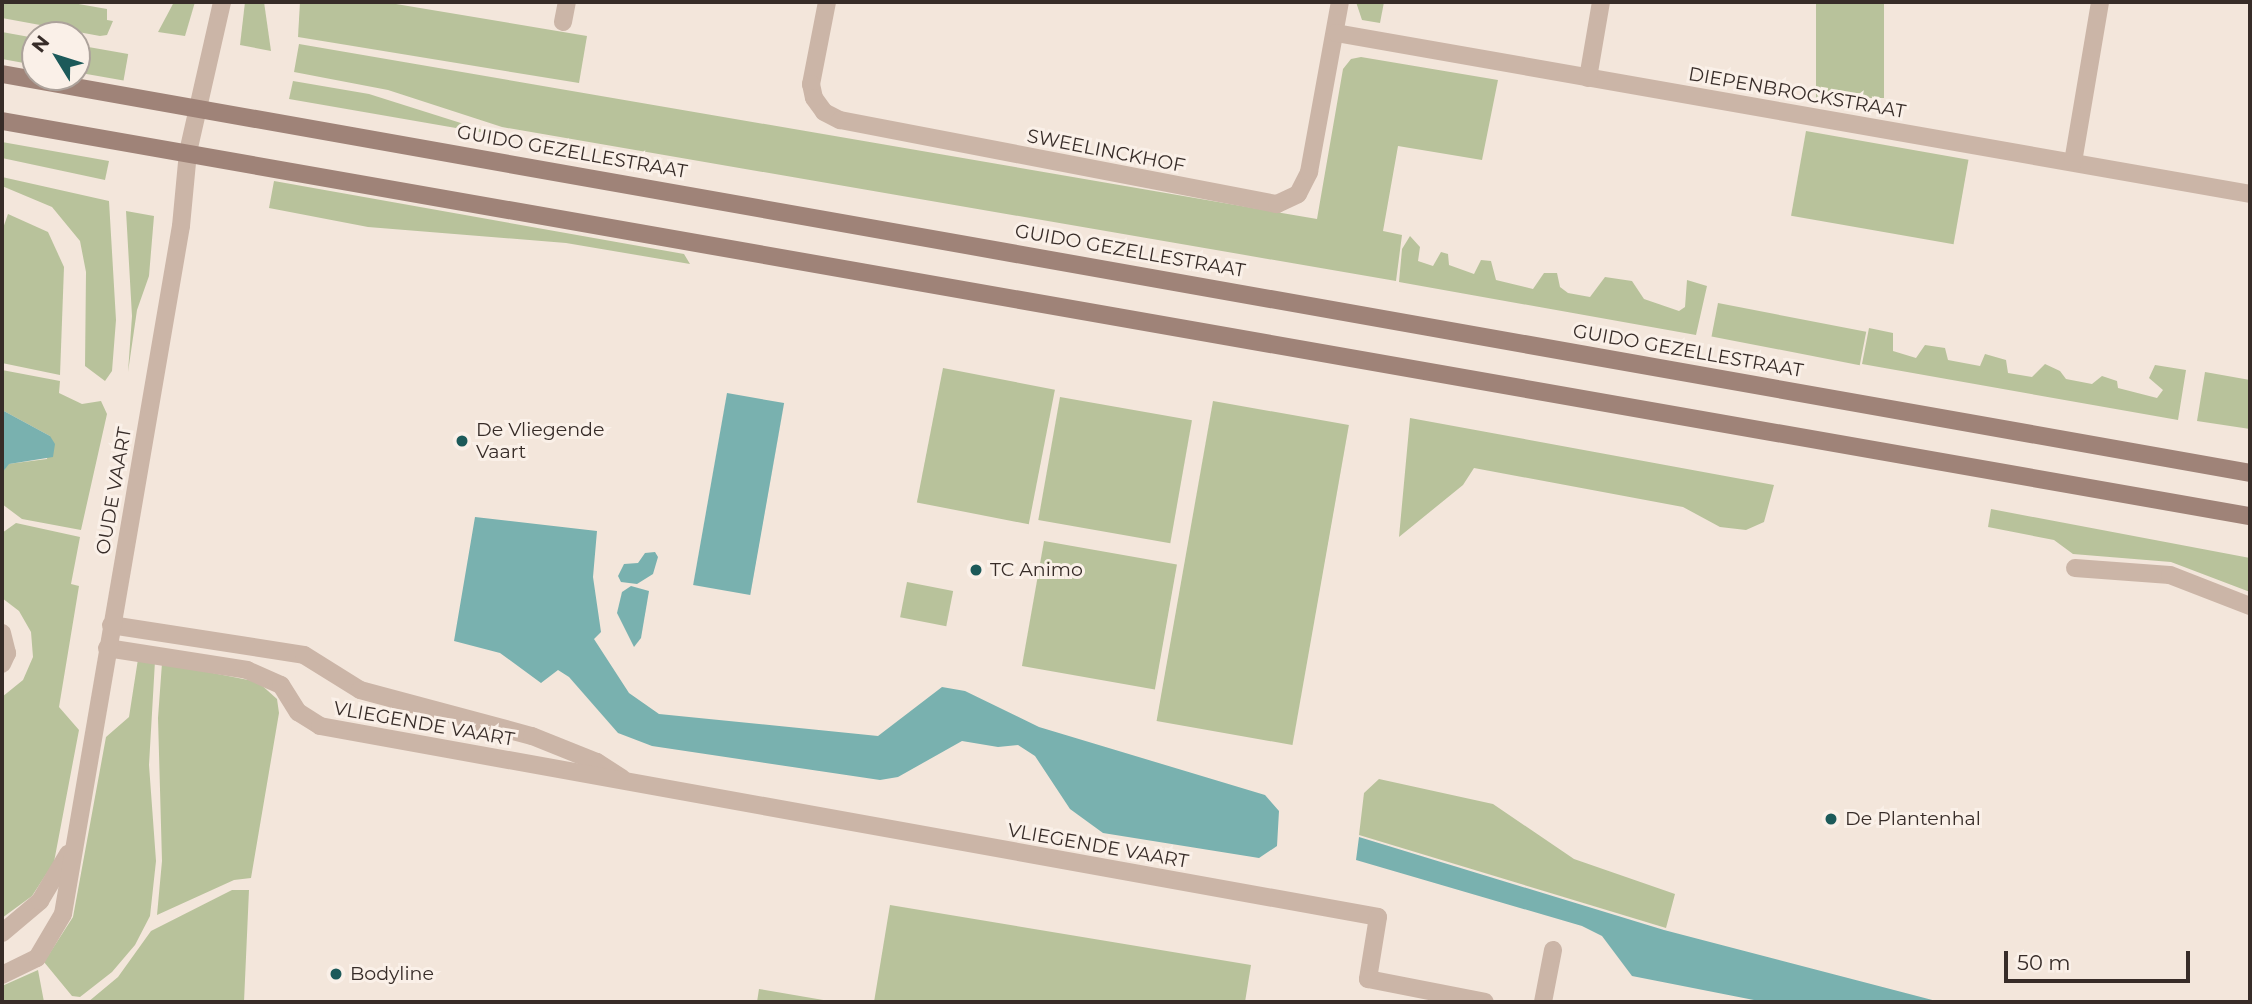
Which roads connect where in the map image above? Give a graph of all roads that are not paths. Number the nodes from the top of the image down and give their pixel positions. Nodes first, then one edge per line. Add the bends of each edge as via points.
1 (222, 2) edge
2 (567, 2) edge
3 (827, 2) edge
4 (1340, 2) edge
5 (1601, 2) edge
6 (2100, 2) edge
7 (564, 22) dead end
8 (1336, 33) junction
9 (2, 74) edge
10 (1588, 78) junction
11 (197, 107) junction
12 (2, 121) edge
13 (188, 152) junction
14 (2073, 162) junction
15 (2250, 194) edge
16 (2250, 473) edge
17 (2250, 516) edge
18 (2075, 568) dead end
19 (2250, 606) edge
20 (111, 625) junction
21 (2, 633) edge
22 (107, 648) junction
23 (2, 664) edge
24 (630, 784) junction
25 (75, 838) junction
26 (2, 933) edge
27 (1553, 950) dead end
28 (2, 975) edge
29 (1485, 1002) edge
30 (1543, 1002) edge

1 - 11 street, OUDE VAART via 212,61
2 - 7 street
3 - 8 street, SWEELINCKHOF via 811,84 824,112 840,120 1277,204 1298,194 1310,172
4 - 8 street, SWEELINCKHOF
5 - 10 street
6 - 14 street
8 - 10 street, DIEPENBROCKSTRAAT
9 - 11 main road, GUIDO GEZELLESTRAAT
10 - 14 street, DIEPENBROCKSTRAAT
11 - 13 street, OUDE VAART
11 - 16 main road, GUIDO GEZELLESTRAAT
12 - 13 main road
13 - 17 main road
13 - 20 street, OUDE VAART via 179,239
14 - 15 street, DIEPENBROCKSTRAAT
18 - 19 street via 2170,575
20 - 22 street, OUDE VAART
20 - 24 street, VLIEGENDE VAART via 304,655 360,690 532,736 597,762
21 - 23 street via 6,653
22 - 24 street, VLIEGENDE VAART via 247,670 281,685 298,712 320,726
22 - 25 street, OUDE VAART
24 - 29 street, VLIEGENDE VAART via 1378,917 1368,979
25 - 26 street, OUDE VAART via 40,901
25 - 28 street, OUDE VAART via 56,930 37,958
27 - 30 street

